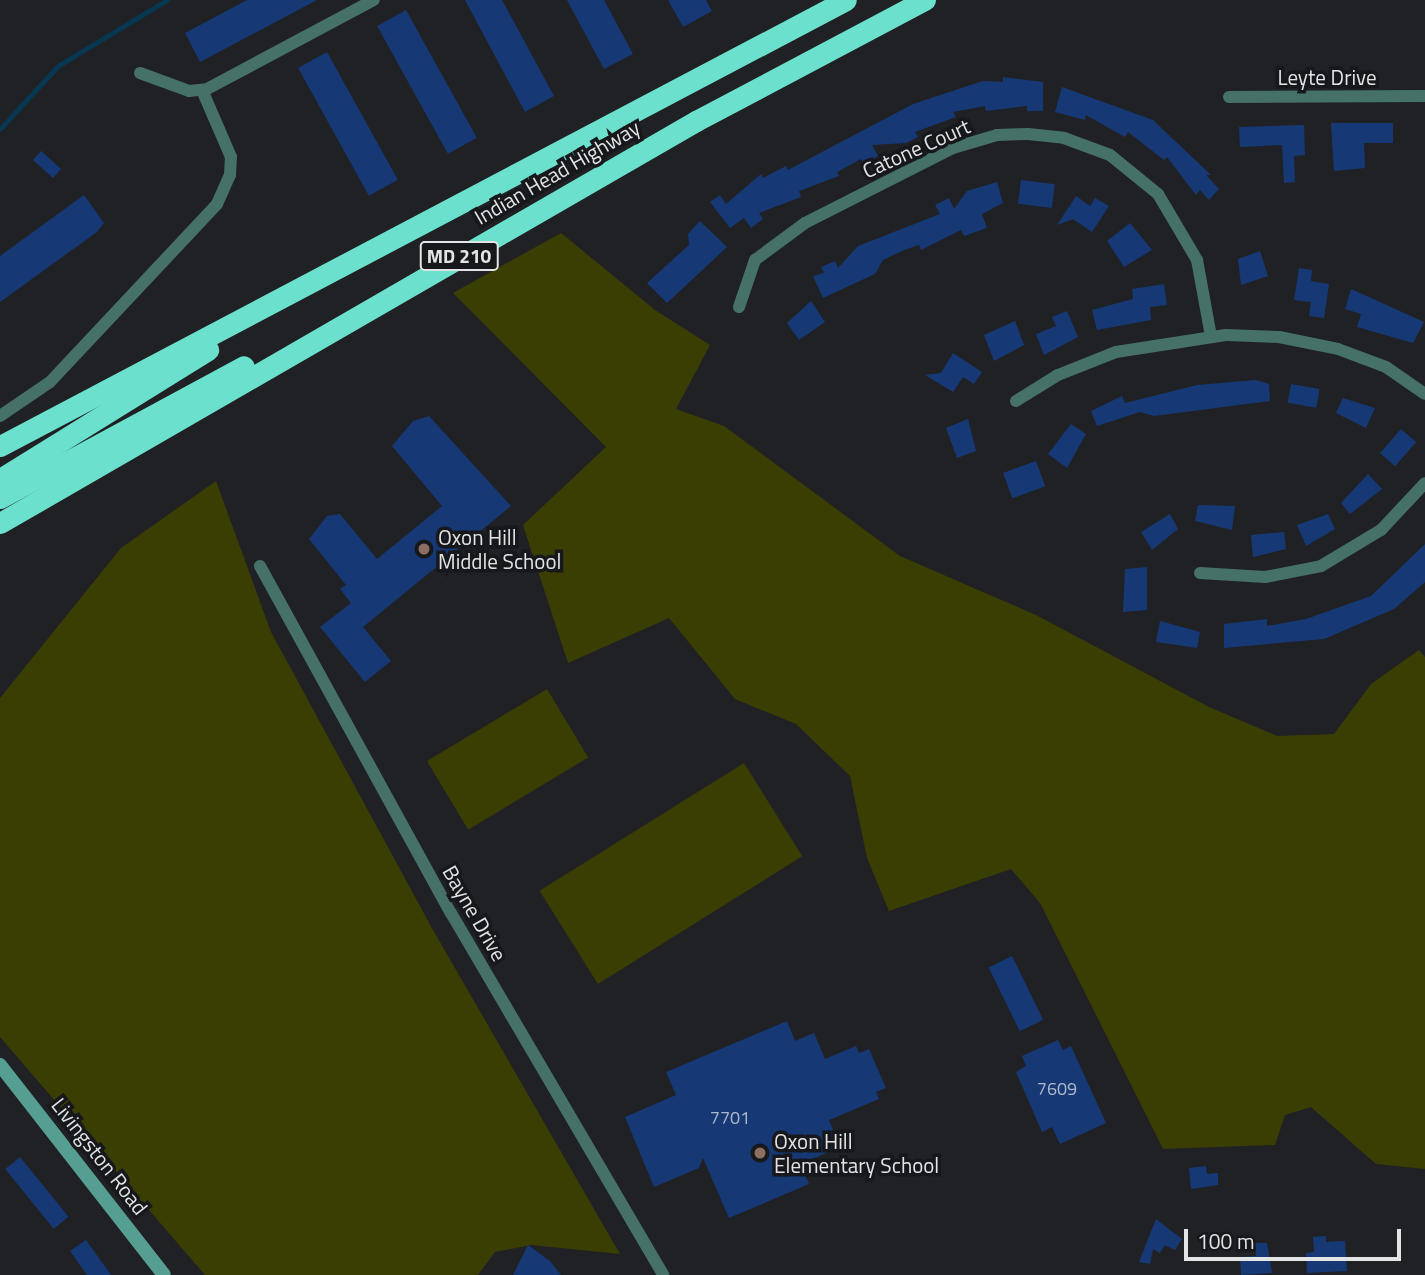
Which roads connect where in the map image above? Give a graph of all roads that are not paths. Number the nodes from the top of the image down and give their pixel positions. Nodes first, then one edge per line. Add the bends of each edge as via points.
1 (374, 0) edge
2 (846, 0) edge
3 (925, 0) edge
4 (140, 73) dead end
5 (202, 90) junction
6 (1425, 96) edge
7 (1228, 97) dead end
8 (405, 286) junction
9 (739, 307) dead end
10 (255, 316) junction
11 (1212, 336) junction
12 (1425, 394) edge
13 (1016, 401) dead end
14 (0, 416) edge
15 (0, 446) edge
16 (0, 478) edge
17 (1425, 483) edge
18 (0, 498) edge
19 (0, 523) edge
20 (260, 566) dead end
21 (1200, 573) dead end
22 (0, 1065) edge
23 (164, 1275) edge
24 (663, 1275) edge

1 - 5 street
2 - 10 highway, Indian Head Highway / MD 210
3 - 8 highway, Indian Head Highway / MD 210
4 - 5 street via 189,91
5 - 14 street via 230,157 230,175 217,204 50,382
6 - 7 street, Leyte Drive
8 - 18 highway via 185,395
8 - 19 highway, Indian Head Highway / MD 210
9 - 11 street, Catone Court via 755,260 805,223 953,148 997,135 1028,134 1064,138 1110,155 1158,194 1197,260
10 - 15 highway, Indian Head Highway / MD 210
10 - 16 highway via 176,373
11 - 12 street via 1279,337 1338,349 1386,367
11 - 13 street via 1116,352 1058,375
17 - 21 street via 1381,530 1321,566 1265,577
20 - 24 street, Bayne Drive via 451,913
22 - 23 main road, Livingston Road

